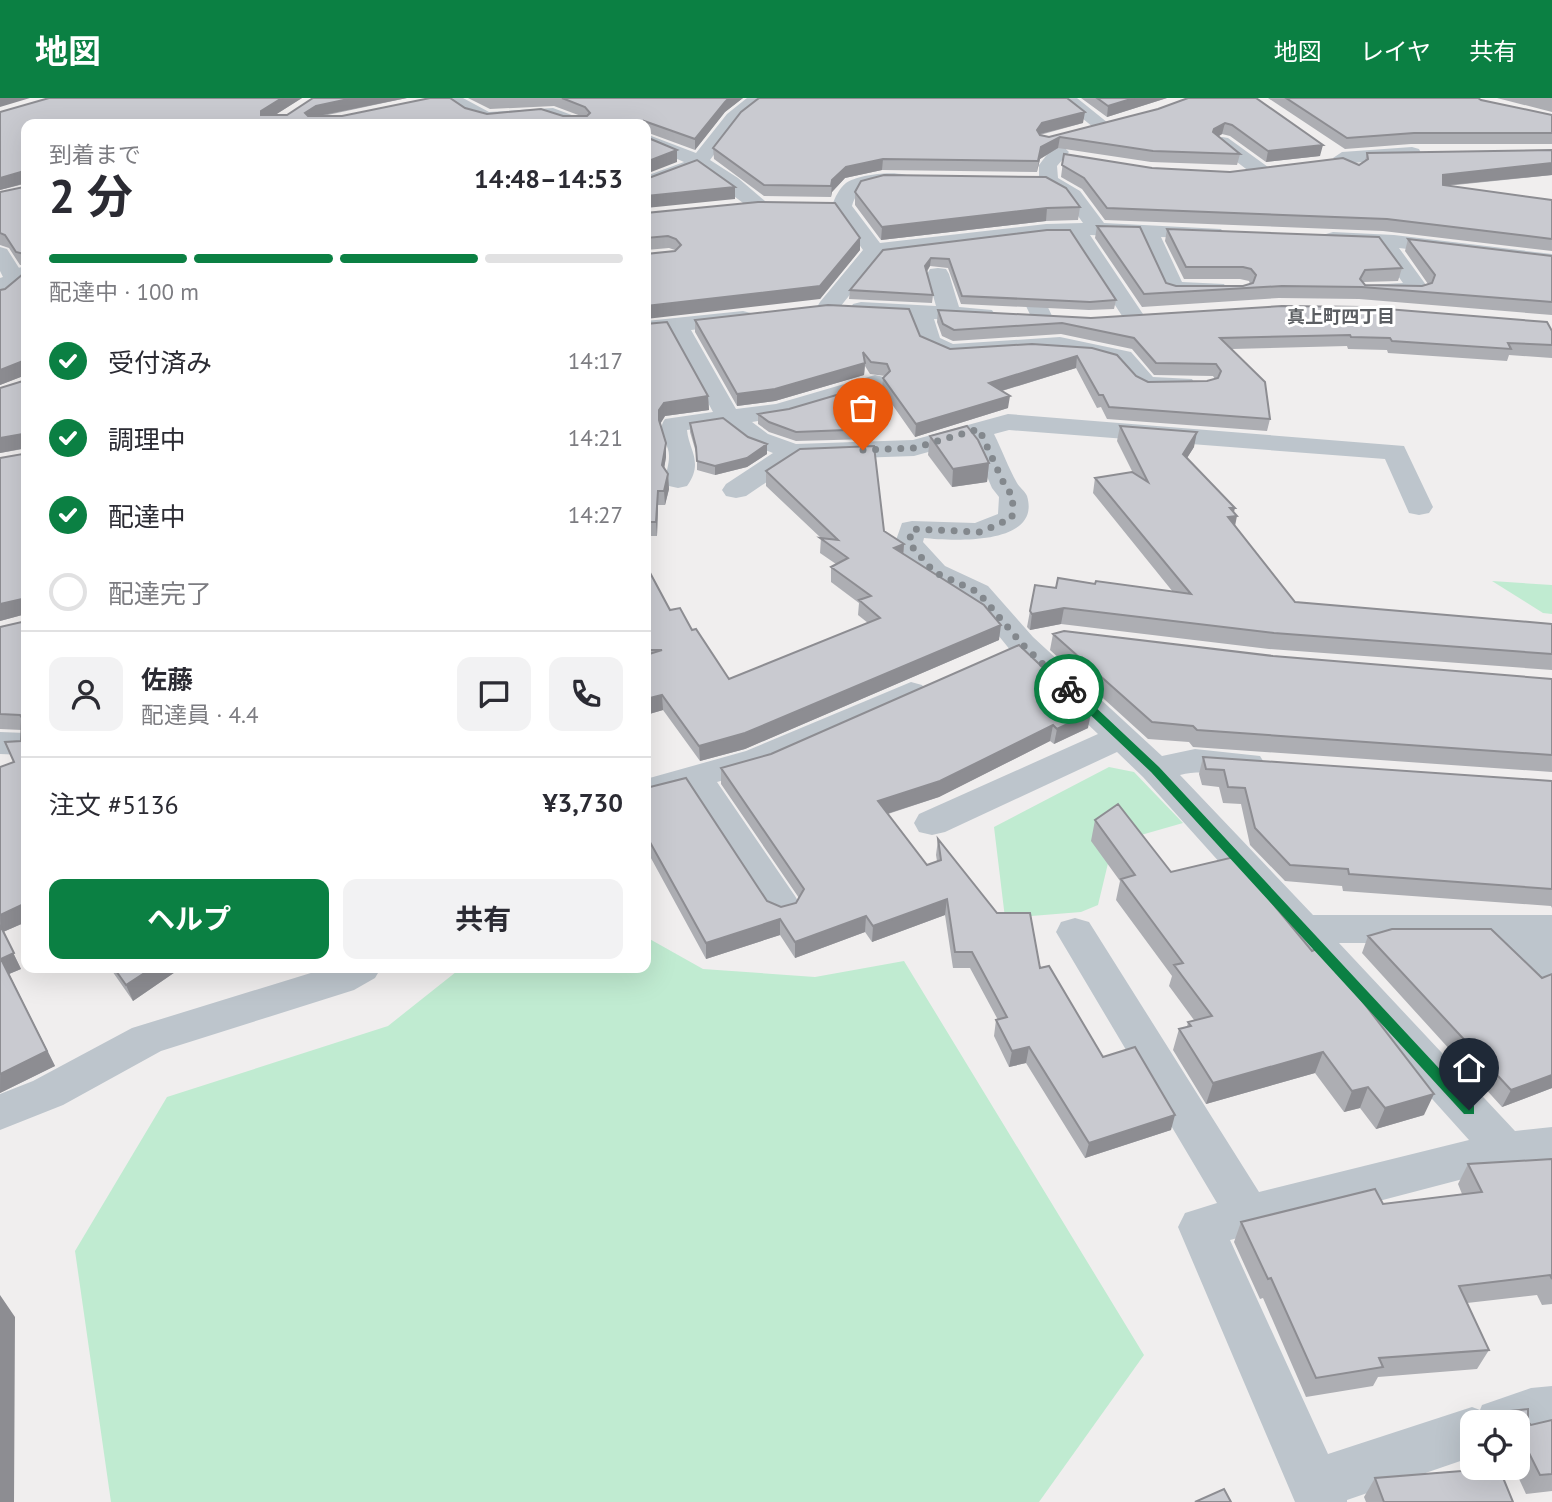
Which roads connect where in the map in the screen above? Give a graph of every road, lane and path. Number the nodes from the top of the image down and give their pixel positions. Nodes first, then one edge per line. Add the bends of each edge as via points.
1 (1066, 98) edge
2 (443, 99) edge
3 (755, 99) edge
4 (567, 119) edge
5 (1126, 121) edge
6 (1104, 127) junction
7 (651, 141) edge
8 (1222, 142) edge
9 (1437, 153) edge
10 (700, 160) junction
11 (1284, 169) edge
12 (1261, 171) junction
13 (1239, 174) edge
14 (1367, 176) edge
15 (651, 178) edge
16 (924, 180) edge
17 (733, 208) edge
18 (1076, 229) junction
19 (1098, 229) junction
20 (1148, 231) junction
21 (1228, 233) edge
22 (1319, 237) edge
23 (1383, 240) junction
24 (874, 250) junction
25 (0, 253) edge
26 (1552, 260) edge
27 (938, 274) dead end
28 (10, 283) edge
29 (1029, 289) edge
30 (1174, 289) junction
31 (1241, 289) edge
32 (1349, 290) edge
33 (1372, 310) edge
34 (1399, 312) edge
35 (920, 313) junction
36 (950, 314) junction
37 (1182, 314) edge
38 (769, 315) edge
39 (1157, 316) edge
40 (1042, 318) junction
41 (1065, 319) edge
42 (677, 325) junction
43 (651, 328) edge
44 (874, 382) dead end
45 (1204, 384) edge
46 (728, 416) junction
47 (979, 429) junction
48 (793, 452) junction
49 (678, 480) dead end
50 (736, 490) dead end
51 (1419, 507) dead end
52 (1061, 636) edge
53 (1009, 650) junction
54 (934, 682) edge
55 (1120, 737) junction
56 (0, 743) edge
57 (21, 744) edge
58 (1277, 766) edge
59 (1155, 769) junction
60 (696, 777) junction
61 (651, 790) edge
62 (932, 823) dead end
63 (782, 906) edge
64 (1303, 929) junction
65 (1512, 929) junction
66 (1552, 929) edge
67 (1075, 932) dead end
68 (1552, 968) edge
69 (351, 973) edge
70 (0, 1112) edge
71 (1552, 1145) edge
72 (1505, 1150) junction
73 (1248, 1214) junction
74 (1552, 1410) edge
75 (1530, 1412) edge
76 (1460, 1437) edge
77 (1318, 1493) edge

1 - 6 street
2 - 4 street via 488,117 542,112
3 - 10 street via 716,136
5 - 6 street
6 - 19 street via 1047,141 1064,158 1048,165 1042,181 1073,195
7 - 10 street
8 - 12 street
9 - 14 street via 1335,158
10 - 15 street
10 - 17 street via 765,205
11 - 12 street
12 - 13 street
16 - 24 street via 883,179 853,185 835,206
18 - 19 street
18 - 24 street
18 - 39 street via 1122,318
19 - 20 street
20 - 21 street
20 - 30 street
22 - 23 street
23 - 26 street
23 - 32 street via 1418,289
24 - 35 street via 818,308
25 - 28 street
27 - 36 street
29 - 40 street
30 - 31 street
30 - 37 street
33 - 34 street
35 - 36 street
35 - 45 street via 930,342 950,351 1060,344 1123,357 1146,385
36 - 40 street
38 - 42 street
40 - 41 street
42 - 43 street
42 - 46 street
44 - 46 street via 779,411
46 - 48 street via 759,439
46 - 49 street via 674,424 683,454
47 - 48 street via 914,448
47 - 51 street via 1008,422 1395,452
47 - 53 street via 1013,496 1012,518 981,532 912,529 909,543 934,572 978,592
48 - 50 street
52 - 53 street
53 - 55 street
54 - 60 street via 758,759
55 - 59 street
55 - 62 street
56 - 57 street
58 - 59 street via 1195,760
59 - 64 street
60 - 61 street
60 - 63 street
64 - 65 street
64 - 72 street
65 - 66 street
65 - 68 street
67 - 73 street
69 - 70 street via 147,1039 48,1093
71 - 72 street
72 - 73 street
73 - 77 street via 1201,1227
74 - 75 street
76 - 77 street

